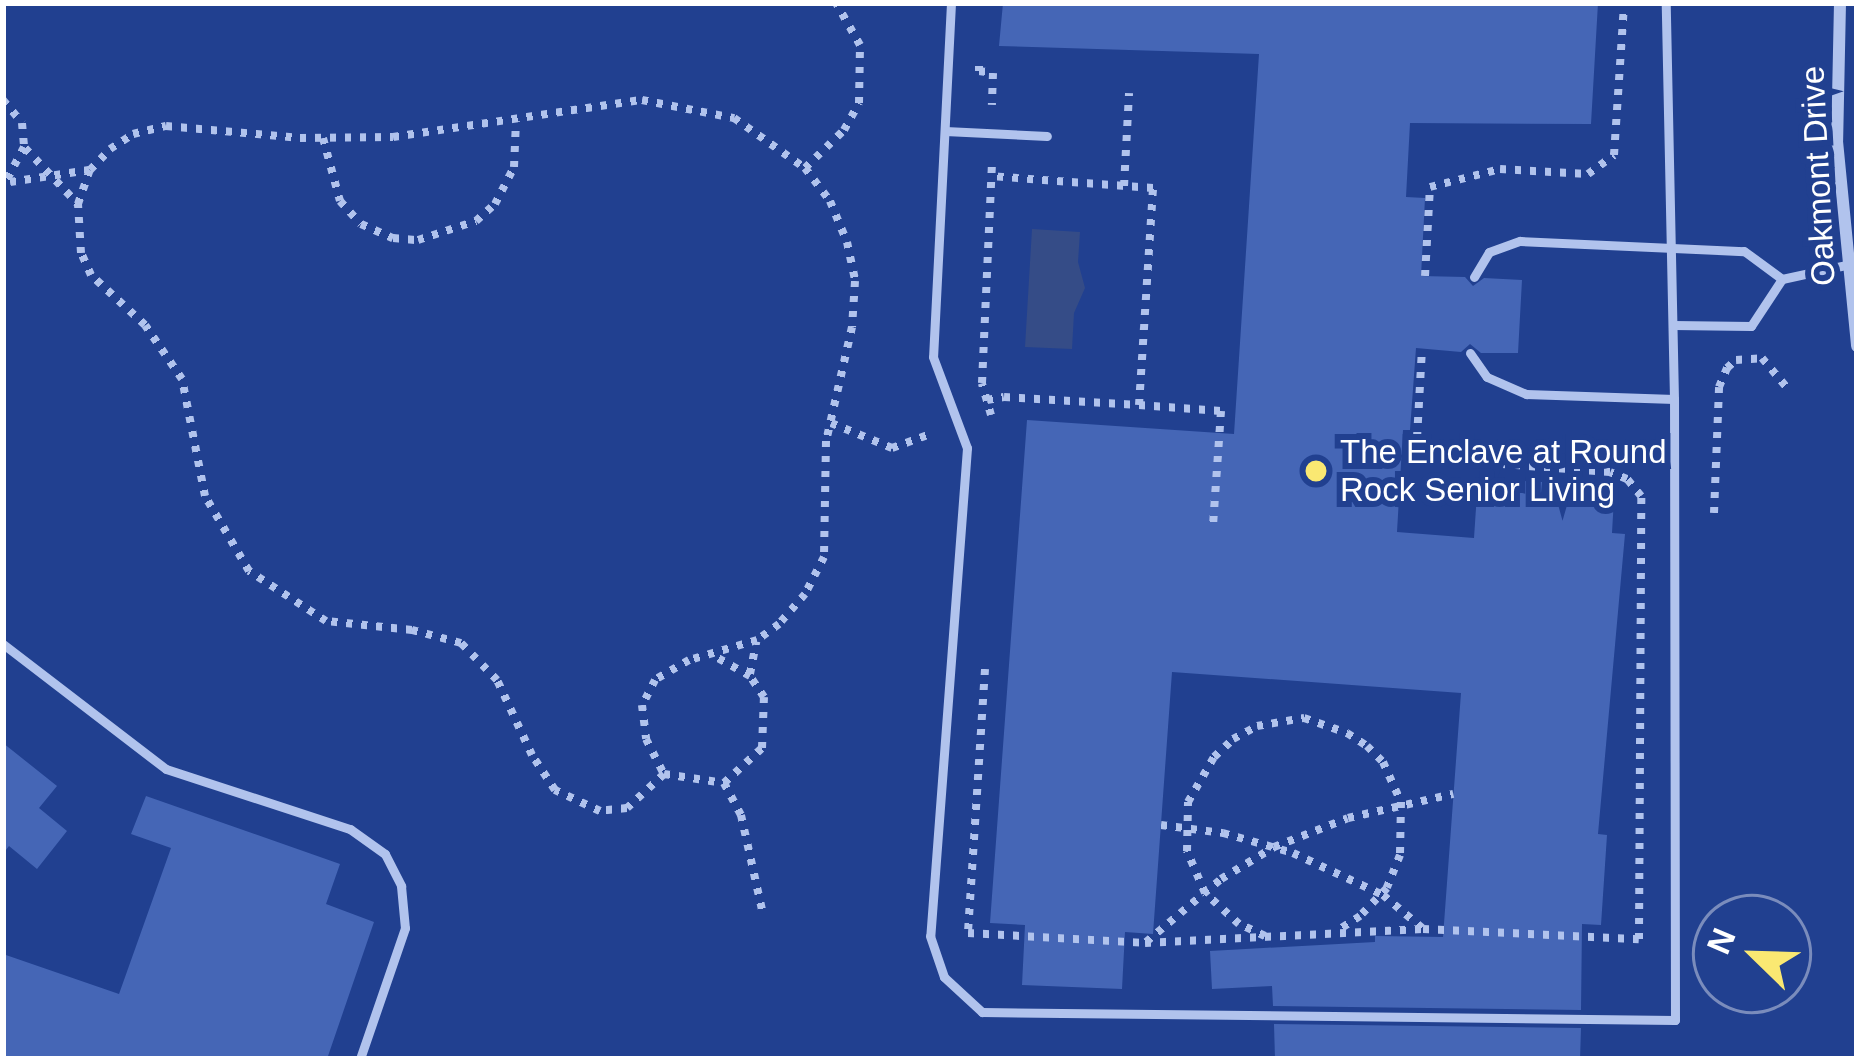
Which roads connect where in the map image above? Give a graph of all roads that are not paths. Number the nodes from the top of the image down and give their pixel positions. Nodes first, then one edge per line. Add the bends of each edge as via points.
1 (951, 3) edge
2 (1666, 3) edge
3 (1840, 3) edge
4 (944, 131) junction
5 (1047, 136) dead end
6 (1672, 245) junction
7 (1846, 265) junction
8 (1474, 278) dead end
9 (1782, 279) junction
10 (1673, 325) junction
11 (1857, 346) edge
12 (1470, 352) dead end
13 (1674, 399) junction
14 (3, 644) edge
15 (360, 1059) edge

1 - 4 lane
2 - 6 lane
3 - 7 street, Oakmont Drive via 1837,141
4 - 5 lane
4 - 13 lane via 933,357 967,448 930,936 944,977 982,1012 1675,1020
6 - 8 lane via 1520,241 1489,252
6 - 9 lane via 1744,251
6 - 10 lane
7 - 9 lane
7 - 11 street, Oakmont Drive
9 - 10 lane via 1751,326
10 - 13 lane
12 - 13 lane via 1487,377 1526,394
14 - 15 lane via 166,769 350,829 385,854 401,886 405,928

